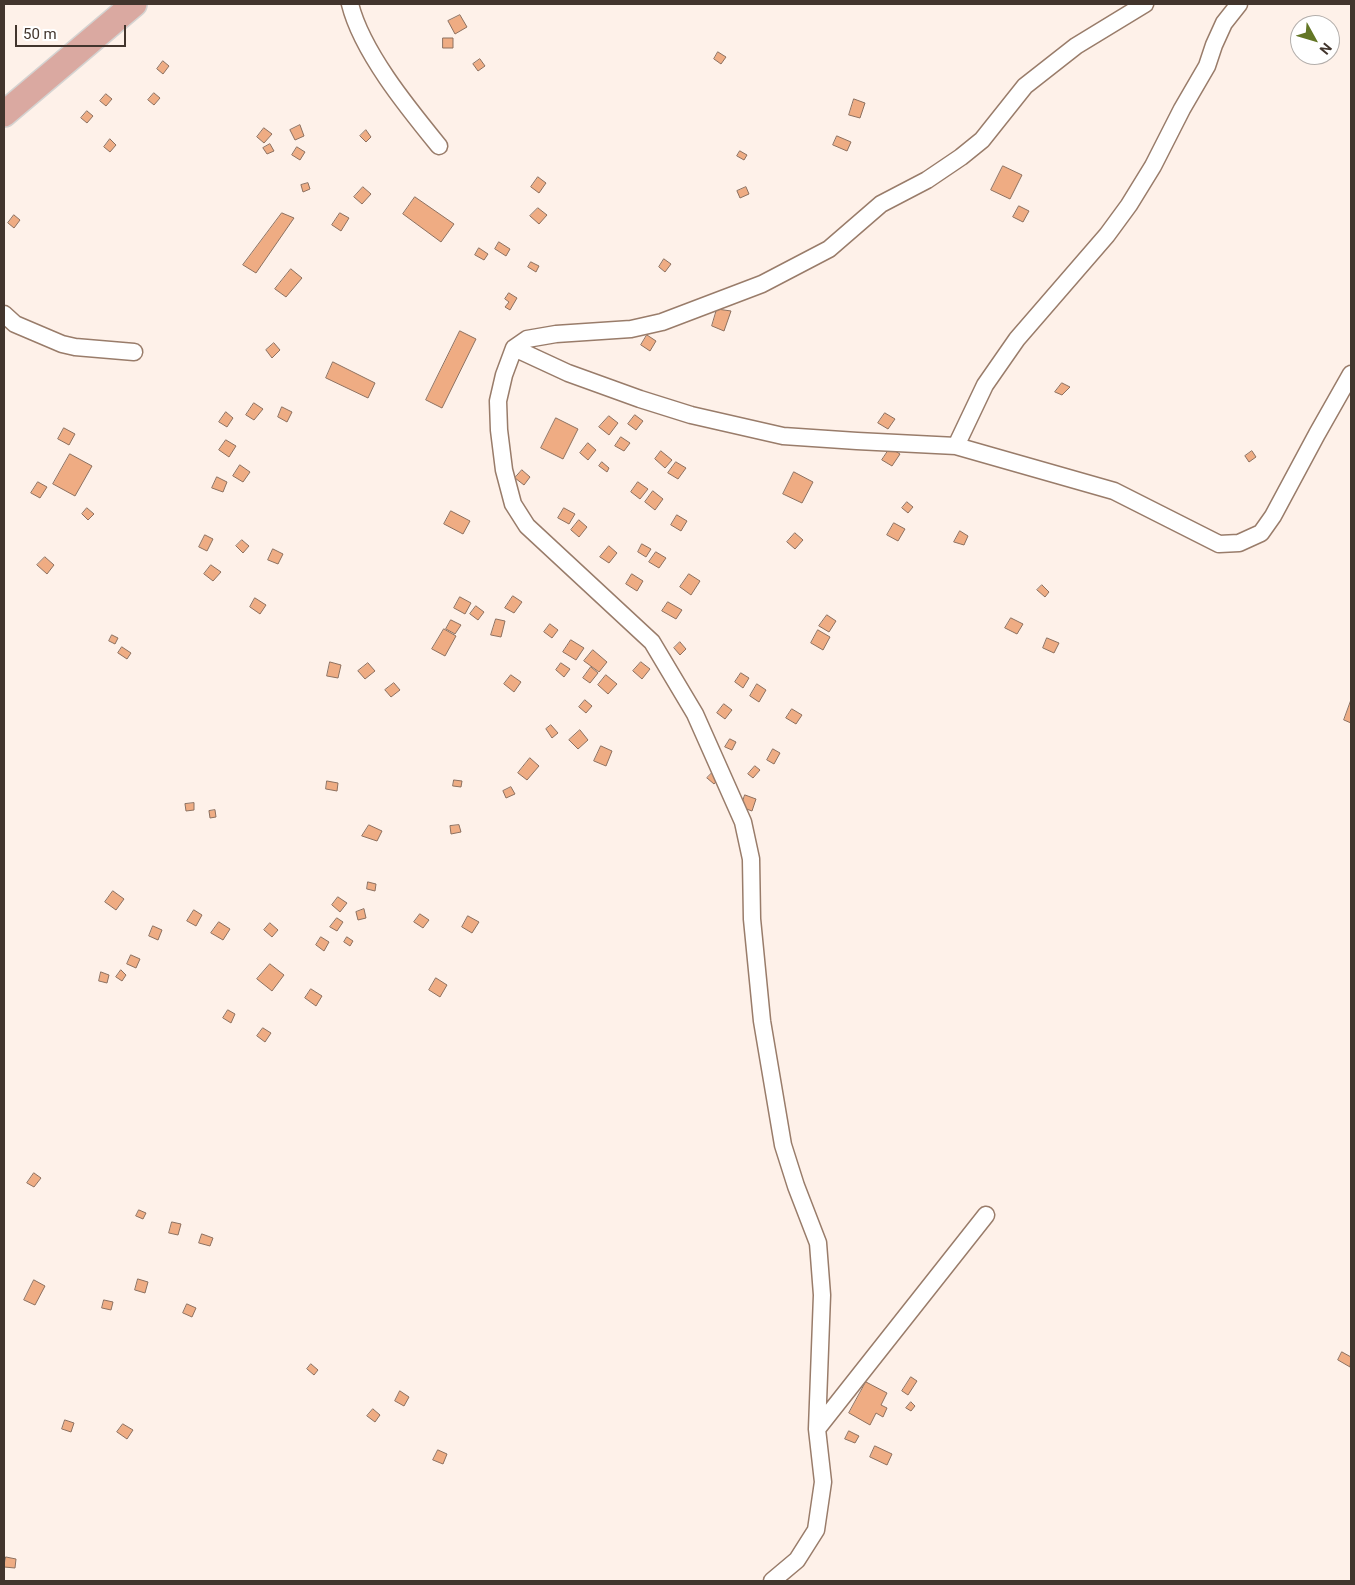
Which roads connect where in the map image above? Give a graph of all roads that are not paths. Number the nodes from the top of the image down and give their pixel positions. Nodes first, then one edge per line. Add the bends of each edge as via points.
1 (134, 4) edge
2 (350, 4) edge
3 (1145, 4) edge
4 (1239, 4) edge
5 (4, 114) edge
6 (439, 146) dead end
7 (4, 314) edge
8 (514, 348) junction
9 (134, 352) dead end
10 (1351, 374) edge
11 (956, 446) junction
12 (986, 1215) dead end
13 (817, 1429) junction
14 (772, 1581) edge

1 - 5 main road
2 - 6 street via 366,42 387,78
3 - 8 street via 1076,46 1025,86 982,140 927,180 882,204 829,249 762,284 662,322 631,329 527,339
4 - 11 street via 1224,23 1207,66 1129,205 1107,235 1016,339 986,385
7 - 9 street via 15,324 62,344
8 - 11 street via 568,373 691,415 774,434
8 - 13 street via 498,401 504,470 513,504 527,526 652,642 695,714 743,822 751,859 752,919 762,1021 783,1145 818,1244 822,1295
10 - 11 street via 1273,516 1260,533 1239,543 1219,544 1114,490
12 - 13 street
13 - 14 street via 823,1482 816,1530 797,1560

